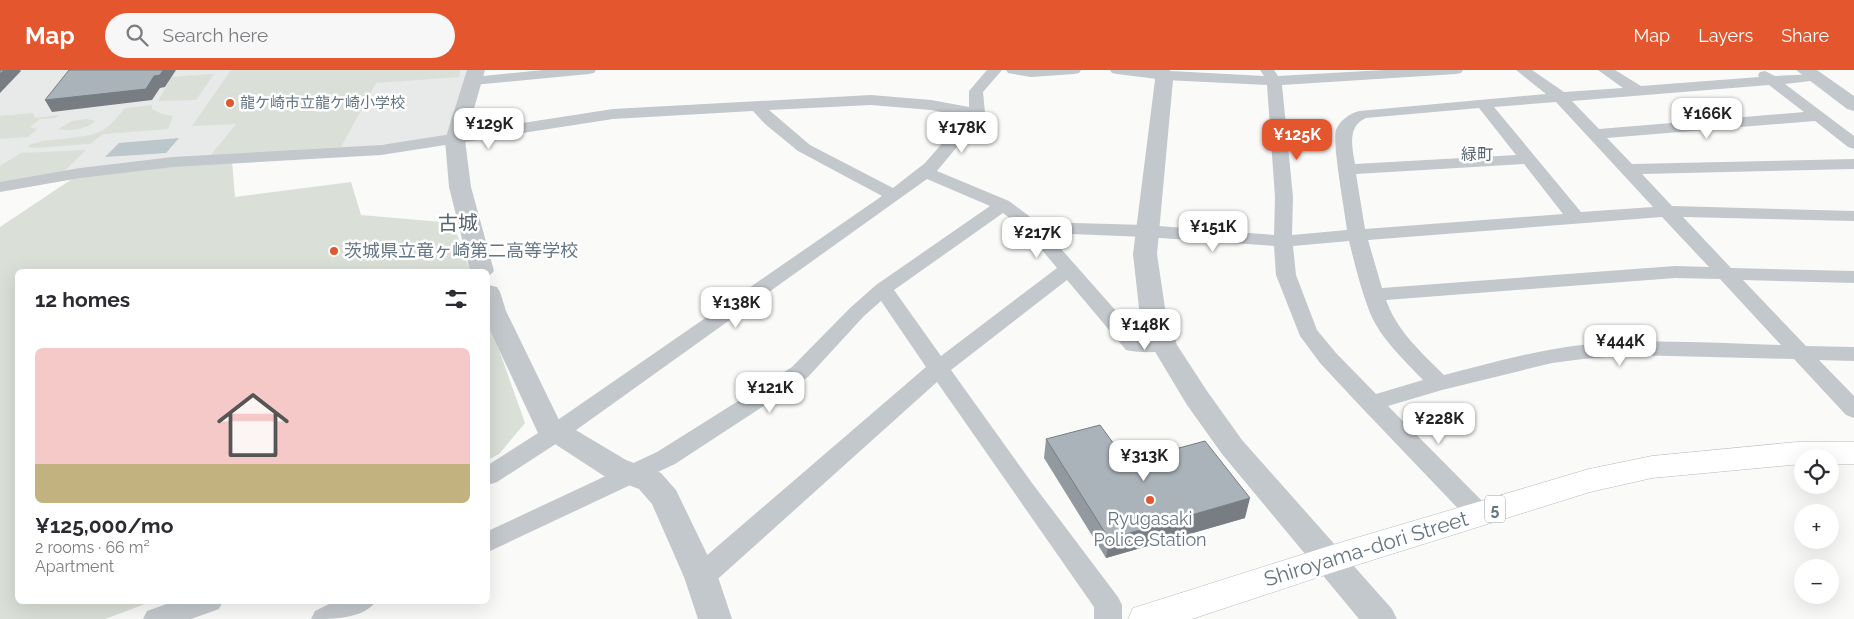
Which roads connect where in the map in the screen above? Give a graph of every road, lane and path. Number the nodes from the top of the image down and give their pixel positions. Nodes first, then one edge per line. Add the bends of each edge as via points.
1 (589, 70) edge
2 (995, 70) edge
3 (1013, 70) edge
4 (1074, 70) edge
5 (1117, 70) edge
6 (1456, 70) edge
7 (1523, 70) edge
8 (1605, 70) edge
9 (1758, 70) edge
10 (1162, 73) edge
11 (1810, 74) edge
12 (1690, 75) dead end
13 (474, 76) edge
14 (1270, 76) edge
15 (1771, 80) junction
16 (1705, 85) junction
17 (1636, 90) junction
18 (1559, 96) junction
19 (1483, 103) junction
20 (756, 105) junction
21 (1854, 105) edge
22 (977, 113) junction
23 (1818, 116) junction
24 (1594, 134) junction
25 (455, 140) junction
26 (1854, 144) edge
27 (1528, 158) junction
28 (1854, 164) edge
29 (1628, 169) junction
30 (1347, 170) junction
31 (925, 172) junction
32 (0, 187) edge
33 (894, 196) junction
34 (1003, 206) junction
35 (1666, 211) junction
36 (1854, 216) edge
37 (1576, 218) junction
38 (1032, 227) junction
39 (1146, 231) junction
40 (1357, 235) junction
41 (1282, 241) junction
42 (481, 269) edge
43 (1067, 270) junction
44 (1725, 273) junction
45 (1854, 277) edge
46 (883, 290) junction
47 (1374, 296) junction
48 (490, 301) edge
49 (1164, 344) junction
50 (1800, 351) junction
51 (1854, 354) edge
52 (940, 368) junction
53 (1439, 384) junction
54 (1370, 403) junction
55 (1854, 410) edge
56 (557, 432) junction
57 (1854, 453) edge
58 (632, 474) junction
59 (490, 475) edge
60 (1479, 514) junction
61 (490, 541) edge
62 (1329, 560) junction
63 (701, 577) junction
64 (201, 604) edge
65 (356, 604) edge
66 (157, 619) edge
67 (325, 619) edge
68 (715, 619) edge
69 (1108, 619) edge
70 (1146, 619) edge
71 (1380, 619) edge

1 - 13 street
2 - 22 street via 976,90
3 - 4 street via 1031,73
5 - 10 street
6 - 14 street
7 - 18 street
8 - 17 street
9 - 15 street
10 - 14 street
10 - 39 street via 1164,80
11 - 15 street
11 - 21 street
12 - 16 street
13 - 25 street
14 - 41 street via 1284,197
15 - 16 street
15 - 23 street
16 - 17 street
17 - 18 street
18 - 19 street
18 - 24 street
19 - 27 street
19 - 30 street via 1364,114 1352,118 1344,131
20 - 22 street via 871,100 931,104
20 - 25 street via 613,114
20 - 33 street via 804,148
22 - 31 street
23 - 24 street
23 - 26 street
24 - 29 street
25 - 32 street via 380,150 173,162
25 - 42 street via 460,187
27 - 30 street
27 - 37 street
28 - 29 street
29 - 35 street
30 - 40 street
31 - 33 street
31 - 34 street
33 - 56 street
34 - 38 street
34 - 46 street
35 - 36 street
35 - 37 street
35 - 44 street
37 - 40 street
38 - 39 street
38 - 43 street
39 - 41 street
39 - 49 street via 1145,254 1152,308
40 - 41 street
40 - 47 street
41 - 54 street via 1286,275 1307,331
43 - 49 street via 1134,345
43 - 52 street
44 - 45 street
44 - 47 street via 1675,272
44 - 50 street
46 - 52 street
46 - 58 street via 857,312 800,372 666,458
47 - 53 street via 1381,314 1401,344
48 - 56 street via 548,426
49 - 62 street via 1232,447
50 - 51 street
50 - 53 street via 1631,348 1583,352 1552,356
50 - 55 street
52 - 63 street
52 - 69 street via 1022,489 1108,605
53 - 54 street
54 - 60 street
56 - 58 street via 615,468
56 - 59 street
57 - 60 main road, Shiroyama-dori Street / 5 via 1797,453 1652,466
58 - 61 street
58 - 63 street via 650,481 665,498
60 - 62 main road, Shiroyama-dori Street / 5
62 - 70 main road, Shiroyama-dori Street / 5
62 - 71 street
63 - 68 street
64 - 66 street
65 - 67 street

